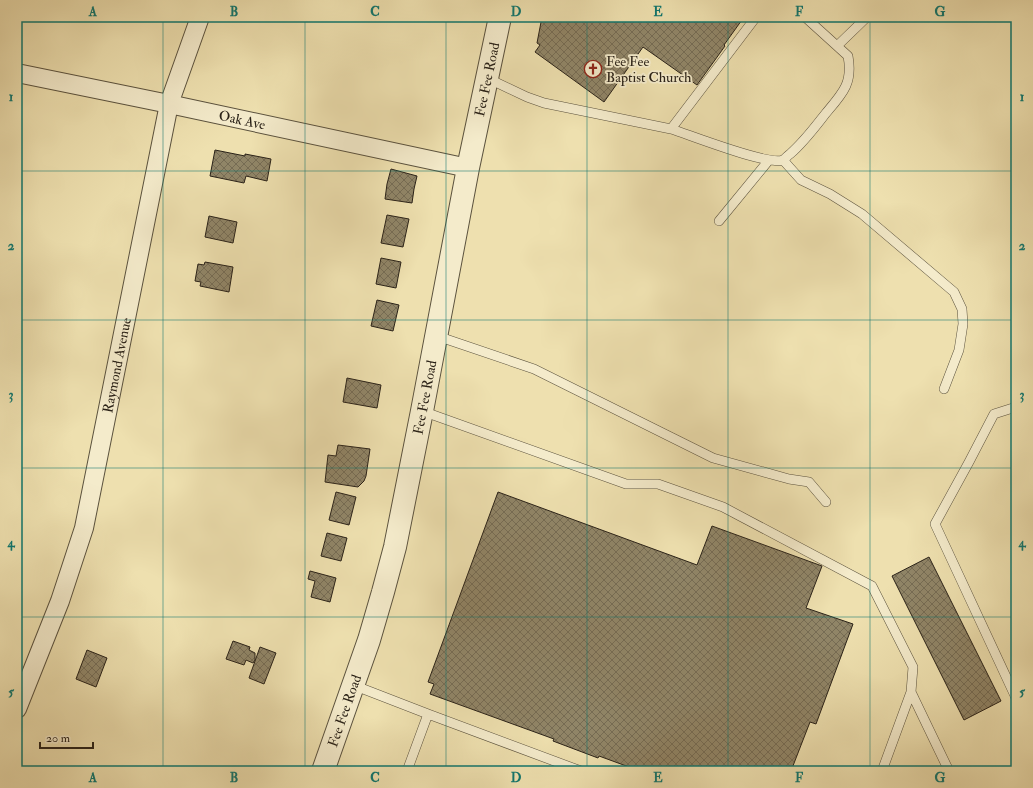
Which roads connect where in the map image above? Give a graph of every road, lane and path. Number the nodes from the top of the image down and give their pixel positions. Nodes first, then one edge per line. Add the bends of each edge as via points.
1 (200, 17) edge
2 (500, 17) edge
3 (756, 17) edge
4 (805, 17) edge
5 (867, 17) edge
6 (837, 46) junction
7 (17, 73) edge
8 (487, 77) junction
9 (169, 104) junction
10 (672, 129) junction
11 (769, 160) junction
12 (783, 160) junction
13 (468, 168) junction
14 (719, 221) dead end
15 (436, 336) junction
16 (944, 389) dead end
17 (1016, 407) edge
18 (422, 410) junction
19 (826, 502) dead end
20 (353, 685) junction
21 (911, 692) junction
22 (1016, 698) edge
23 (17, 709) edge
24 (428, 714) junction
25 (324, 771) edge
26 (407, 771) edge
27 (581, 771) edge
28 (882, 771) edge
29 (949, 771) edge

1 - 9 street, Raymond Avenue
2 - 8 street, Fee Fee Road
3 - 10 lane
4 - 6 lane
5 - 6 lane
6 - 12 lane via 848,56 850,67 849,79 841,96 802,143
7 - 9 street, Oak Ave
8 - 10 lane via 526,97
8 - 13 street, Fee Fee Road
9 - 13 street, Oak Ave
9 - 23 street, Raymond Avenue via 84,528 60,601
10 - 11 lane
11 - 12 lane
11 - 14 lane
12 - 16 lane via 801,180 862,214 954,292 962,309 963,324 959,350
13 - 15 street, Fee Fee Road
15 - 18 street, Fee Fee Road
15 - 19 lane via 534,369 713,458 809,482
17 - 22 lane via 994,414 935,524
18 - 20 street, Fee Fee Road via 393,554 369,640
18 - 21 lane via 626,484 658,484 722,507 872,586 913,667
20 - 24 lane
20 - 25 street, Fee Fee Road
21 - 28 lane
21 - 29 lane
24 - 26 lane
24 - 27 lane

